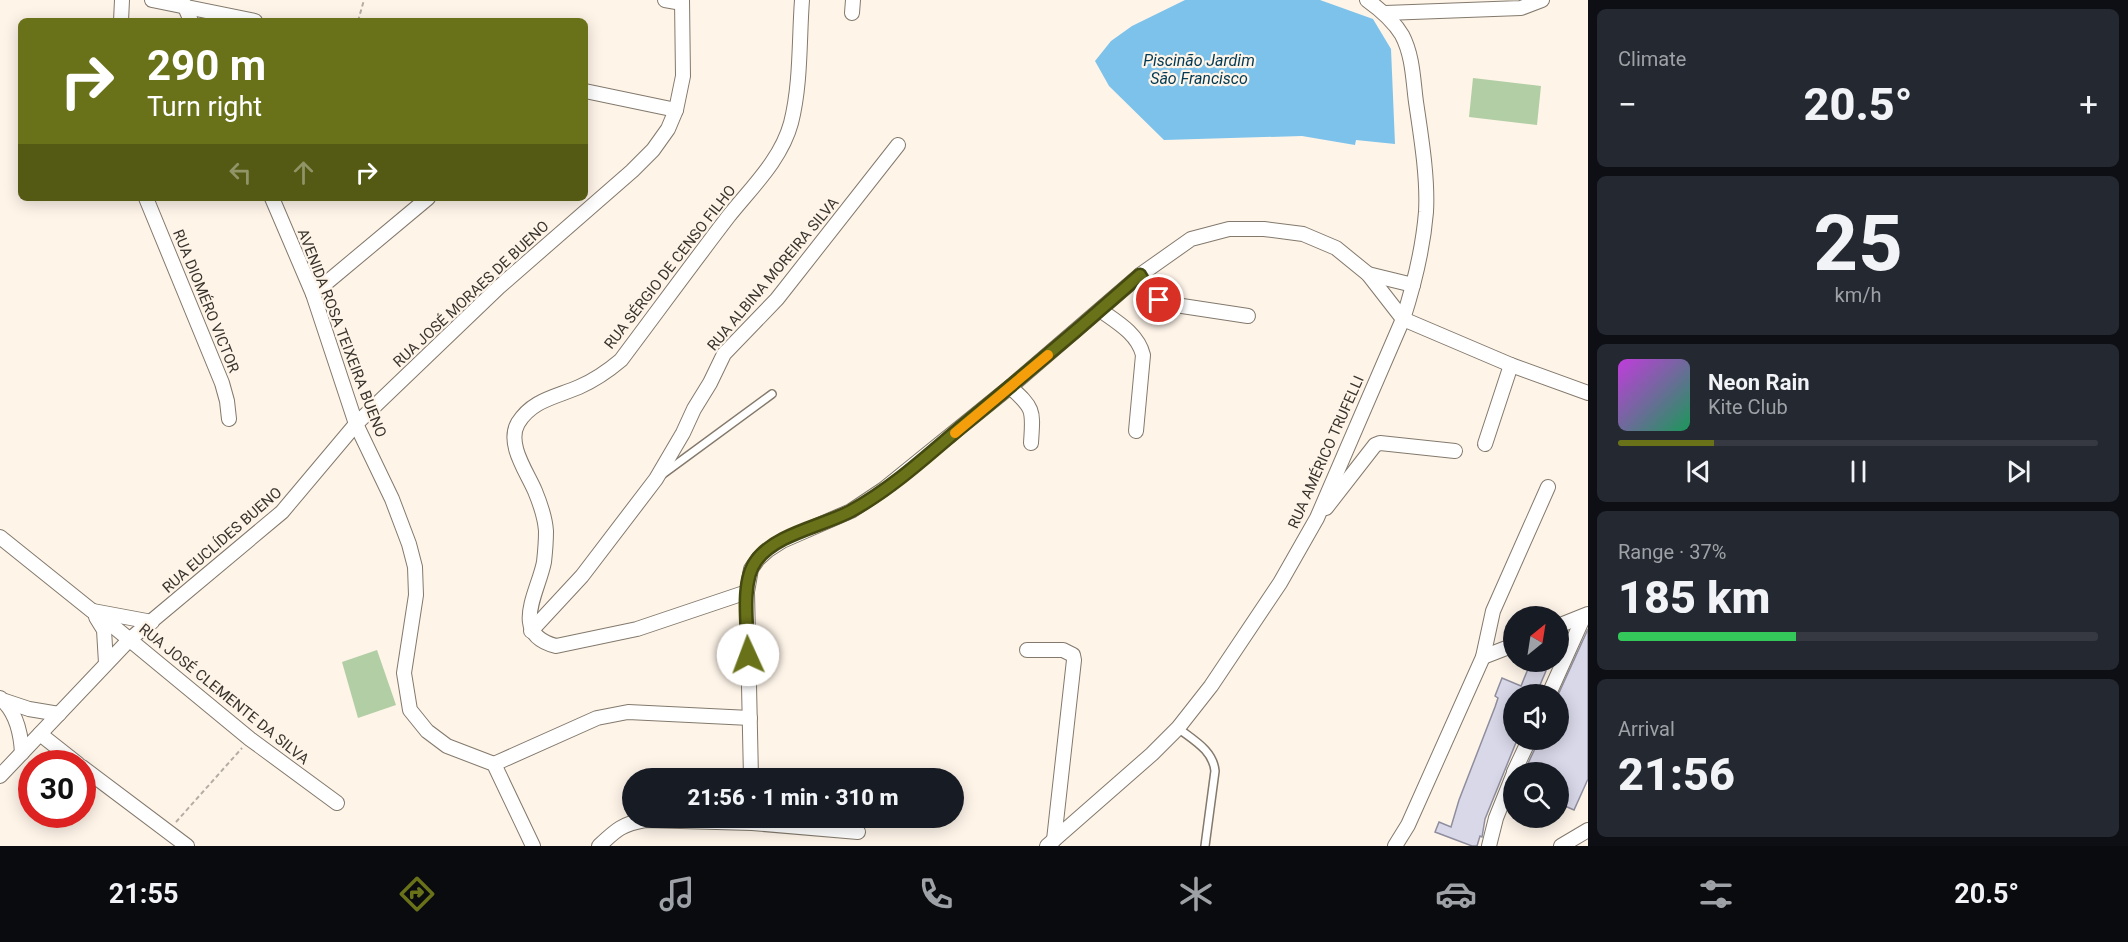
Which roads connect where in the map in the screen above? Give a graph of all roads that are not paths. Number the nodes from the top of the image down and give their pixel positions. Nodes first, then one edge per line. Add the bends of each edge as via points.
1 (122, 0) edge
2 (152, 0) edge
3 (665, 0) edge
4 (802, 0) edge
5 (1367, 0) edge
6 (1542, 0) edge
7 (682, 2) edge
8 (183, 3) edge
9 (1385, 13) junction
10 (121, 18) edge
11 (190, 18) edge
12 (243, 18) edge
13 (588, 92) edge
14 (676, 110) junction
15 (898, 145) dead end
16 (147, 201) edge
17 (273, 201) edge
18 (424, 201) edge
19 (1368, 274) junction
20 (1140, 275) junction
21 (1413, 285) junction
22 (313, 294) junction
23 (1100, 310) junction
24 (1248, 316) dead end
25 (1403, 319) junction
26 (1511, 365) junction
27 (1010, 387) junction
28 (1588, 393) edge
29 (772, 394) dead end
30 (229, 419) dead end
31 (356, 424) junction
32 (1136, 431) dead end
33 (1031, 443) dead end
34 (1485, 444) dead end
35 (1455, 451) dead end
36 (656, 479) junction
37 (1548, 487) dead end
38 (1317, 518) junction
39 (0, 537) edge
40 (747, 592) junction
41 (91, 610) junction
42 (1586, 615) edge
43 (152, 622) junction
44 (1569, 622) edge
45 (531, 631) junction
46 (129, 640) junction
47 (1503, 649) edge
48 (1027, 650) dead end
49 (1483, 657) junction
50 (106, 663) junction
51 (1554, 684) edge
52 (2, 700) edge
53 (59, 714) junction
54 (750, 718) junction
55 (1178, 728) junction
56 (40, 734) junction
57 (22, 750) edge
58 (25, 750) edge
59 (60, 750) edge
60 (18, 757) edge
61 (494, 764) junction
62 (751, 768) edge
63 (0, 776) edge
64 (96, 778) edge
65 (1503, 800) edge
66 (337, 803) dead end
67 (622, 826) edge
68 (823, 828) edge
69 (1588, 830) edge
70 (858, 832) dead end
71 (1051, 843) edge
72 (187, 846) edge
73 (533, 846) edge
74 (599, 846) edge
75 (1205, 846) edge
76 (1395, 846) edge
77 (1489, 846) edge
78 (1561, 846) edge

1 - 10 street
2 - 8 street
3 - 7 street
4 - 45 street, RUA SÉRGIO DE CENSO FILHO via 796,99 791,123 773,160 621,360 579,387 538,402 517,425 517,452 543,512 546,531 543,562 531,604
5 - 9 street, RUA AMÉRICO TRUFELLI
6 - 9 street via 1521,8
7 - 14 street, RUA JOSÉ MORAES DE BUENO via 682,76
8 - 11 street
8 - 12 street
9 - 21 street, RUA AMÉRICO TRUFELLI via 1403,37 1410,57 1423,147 1426,211
13 - 14 street
14 - 31 street, RUA JOSÉ MORAES DE BUENO via 653,150 632,171 499,287
15 - 36 street, RUA ALBINA MOREIRA SILVA via 777,299 724,354
16 - 30 street, RUA DIOMÉRO VICTOR via 222,383
17 - 22 street, AVENIDA ROSA TEIXEIRA BUENO
18 - 22 street
19 - 20 street via 1336,248 1303,234 1229,229 1191,239
19 - 21 street
19 - 25 street
20 - 23 street
20 - 24 street via 1153,296 1169,304
21 - 25 street, RUA AMÉRICO TRUFELLI
22 - 31 street, AVENIDA ROSA TEIXEIRA BUENO
23 - 27 street
23 - 32 street via 1136,338 1143,355
25 - 26 street
25 - 38 street, RUA AMÉRICO TRUFELLI
26 - 28 street
26 - 34 street
27 - 33 street via 1030,408
27 - 40 street via 884,489 851,511 768,550 751,568
29 - 36 lane
31 - 43 street, RUA EUCLÍDES BUENO via 282,512
31 - 61 street, AVENIDA ROSA TEIXEIRA BUENO via 392,499 415,567 416,595 405,673 410,710 427,731 447,746
35 - 38 street via 1375,445
36 - 45 street, RUA ALBINA MOREIRA SILVA via 582,576
37 - 49 street via 1493,611
38 - 55 street, RUA AMÉRICO TRUFELLI via 1280,583
39 - 41 street, RUA JOSÉ CLEMENTE DA SILVA
40 - 45 street via 637,629 556,646 544,643
40 - 54 street
41 - 43 street
41 - 46 street, RUA JOSÉ CLEMENTE DA SILVA
41 - 50 street, RUA JOSÉ CLEMENTE DA SILVA via 104,630
42 - 44 street
42 - 51 street
43 - 46 street, RUA EUCLÍDES BUENO
46 - 50 street, RUA EUCLÍDES BUENO
46 - 66 street, RUA JOSÉ CLEMENTE DA SILVA via 250,739
47 - 49 street
48 - 71 street via 1063,650 1073,655 1074,660
49 - 76 street
50 - 53 street, RUA EUCLÍDES BUENO
52 - 53 street
52 - 57 street via 16,721
53 - 56 street, RUA EUCLÍDES BUENO
54 - 61 street via 628,712 597,718
54 - 62 street
55 - 71 street, RUA AMÉRICO TRUFELLI
55 - 75 lane via 1209,753 1214,762
56 - 58 street, RUA EUCLÍDES BUENO
56 - 59 street
60 - 63 street, RUA EUCLÍDES BUENO
61 - 73 street
64 - 72 street
65 - 77 street
67 - 74 street
68 - 70 street
69 - 78 street

